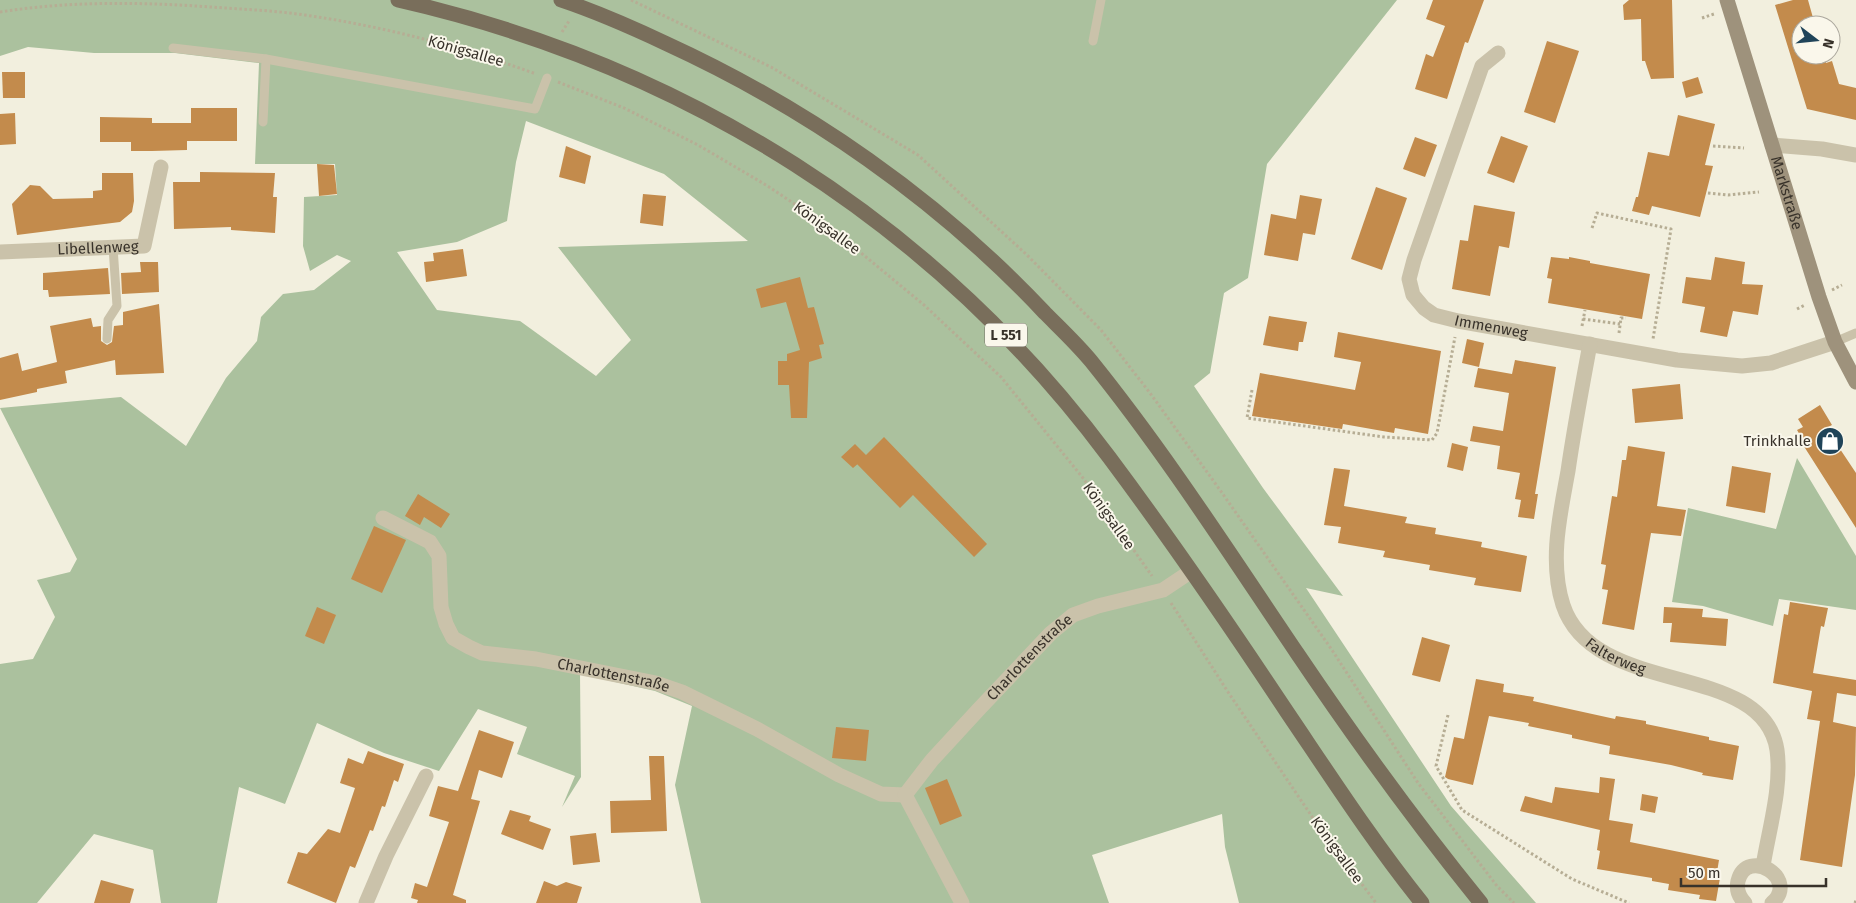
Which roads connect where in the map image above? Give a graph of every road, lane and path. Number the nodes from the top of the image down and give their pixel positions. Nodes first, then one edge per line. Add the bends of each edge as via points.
1 (398, 0) edge
2 (561, 0) edge
3 (1101, 0) edge
4 (1727, 0) edge
5 (0, 12) edge
6 (1714, 14) dead end
7 (1702, 18) dead end
8 (1093, 41) dead end
9 (174, 48) dead end
10 (1498, 53) dead end
11 (266, 59) junction
12 (547, 78) junction
13 (263, 122) dead end
14 (1712, 146) dead end
15 (1772, 146) junction
16 (1744, 148) dead end
17 (1856, 155) edge
18 (161, 167) dead end
19 (1759, 192) dead end
20 (1708, 193) dead end
21 (1592, 228) dead end
22 (113, 247) junction
23 (0, 252) edge
24 (1584, 319) dead end
25 (1458, 321) junction
26 (1620, 324) dead end
27 (1856, 333) edge
28 (107, 339) dead end
29 (1835, 342) junction
30 (1590, 344) junction
31 (1650, 355) junction
32 (1856, 382) edge
33 (1252, 390) dead end
34 (384, 518) dead end
35 (1190, 572) junction
36 (1163, 590) junction
37 (1448, 715) dead end
38 (426, 776) dead end
39 (905, 795) junction
40 (1763, 866) junction
41 (366, 903) edge
42 (962, 903) edge
43 (1376, 903) edge
44 (1422, 903) edge
45 (1481, 903) edge
46 (1629, 903) edge
47 (1745, 903) edge
48 (1772, 903) edge

1 - 35 main road, L 551 via 511,30 631,75 702,110 788,159 871,215 971,301 1040,372 1108,454
2 - 45 main road, L 551 via 685,52 760,90 900,182 1020,286 1088,358 1155,444 1416,823
3 - 8 lane
4 - 15 main road, Markstraße
5 - 12 path, Königsallee via 86,4 157,3 290,13 430,40
6 - 7 path
9 - 11 lane
10 - 25 street, Immenweg via 1482,66 1409,279 1414,295 1424,308 1434,315
11 - 12 lane via 535,109
11 - 13 lane
12 - 36 path, Königsallee via 624,108 698,145 766,185 831,228 917,299 1001,377 1083,478
14 - 16 path
15 - 17 street
15 - 29 main road, Markstraße
18 - 22 street, Libellenweg via 144,246
19 - 20 path
21 - 31 path via 1597,213 1671,228
22 - 23 street, Libellenweg
22 - 28 lane via 117,306 108,320
24 - 26 path
25 - 30 street, Immenweg
25 - 33 path via 1437,433 1432,440 1384,437 1247,418
27 - 29 lane
29 - 31 street, Immenweg via 1771,363 1749,366
29 - 32 main road, Markstraße
30 - 31 street, Immenweg
30 - 40 street, Falterweg via 1557,536 1557,586 1564,608 1574,628 1595,648 1612,658 1724,693 1746,704 1762,718 1774,738 1778,763
34 - 39 street, Charlottenstraße via 430,542 439,556 441,607 446,624 453,638 469,647 482,653 536,659 682,692 758,728 847,779 881,794
35 - 36 street, Charlottenstraße
35 - 44 main road, L 551 via 1353,812
36 - 39 street, Charlottenstraße via 1073,615 1051,633 979,709
36 - 43 path, Königsallee via 1319,827
37 - 46 path via 1436,766 1462,810 1572,879
38 - 41 street
39 - 42 street
40 - 47 street via 1749,868 1740,877 1738,890
40 - 48 street via 1779,880 1779,894

